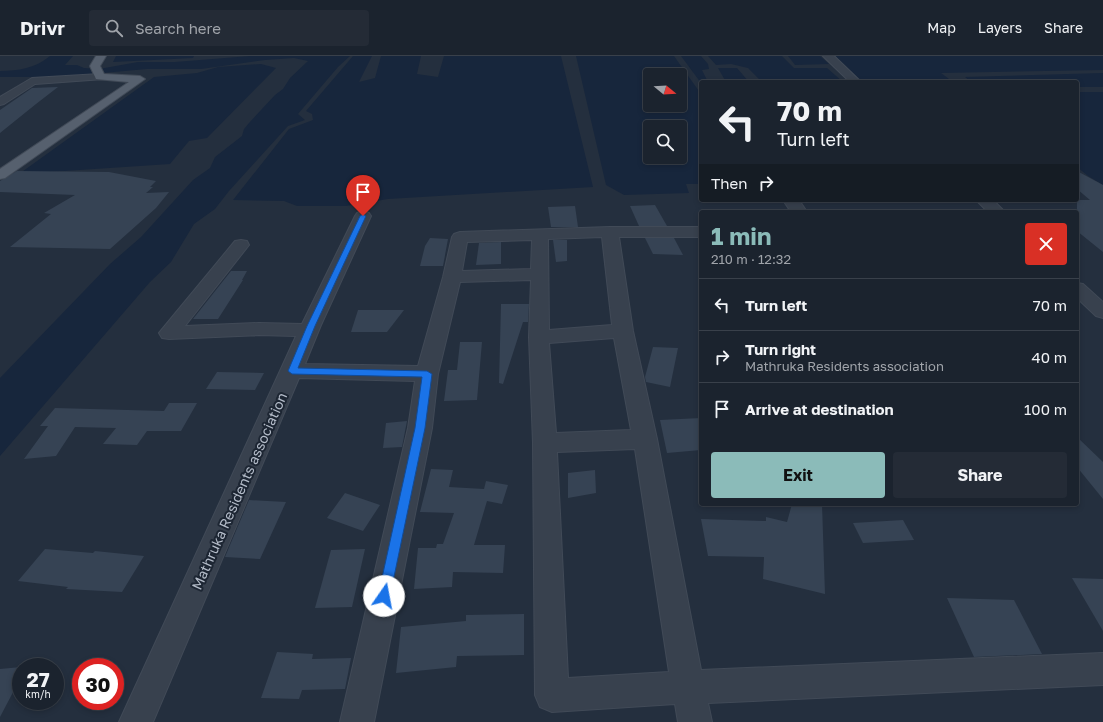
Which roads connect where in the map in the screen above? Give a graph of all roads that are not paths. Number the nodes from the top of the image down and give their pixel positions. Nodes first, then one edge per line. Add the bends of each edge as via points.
1 (101, 56) edge
2 (828, 56) edge
3 (98, 72) junction
4 (854, 80) edge
5 (0, 102) edge
6 (0, 175) edge
7 (986, 202) edge
8 (995, 210) edge
9 (363, 216) dead end
10 (610, 232) junction
11 (699, 232) edge
12 (540, 235) junction
13 (241, 245) dead end
14 (540, 274) junction
15 (452, 277) junction
16 (1079, 290) edge
17 (1103, 312) edge
18 (309, 330) junction
19 (623, 332) junction
20 (539, 336) junction
21 (292, 371) junction
22 (427, 374) junction
23 (645, 439) junction
24 (545, 443) junction
25 (1103, 669) edge
26 (688, 687) junction
27 (136, 722) edge
28 (357, 722) edge
29 (695, 722) edge

1 - 3 main road
2 - 4 street
3 - 5 street via 32,80
3 - 6 main road via 140,79
7 - 8 street
9 - 18 street, Mathruka Residents association
10 - 11 street
10 - 12 street
10 - 19 street
12 - 14 street
12 - 15 street via 460,238
13 - 18 street via 169,333 258,329
14 - 15 street
14 - 20 street
15 - 22 street
16 - 17 street
18 - 21 street, Mathruka Residents association
19 - 20 street
19 - 23 street
20 - 24 street
21 - 22 street
21 - 27 street, Mathruka Residents association
22 - 28 street via 420,428
23 - 24 street
23 - 26 street
24 - 26 street via 552,695
25 - 26 street
26 - 29 street

